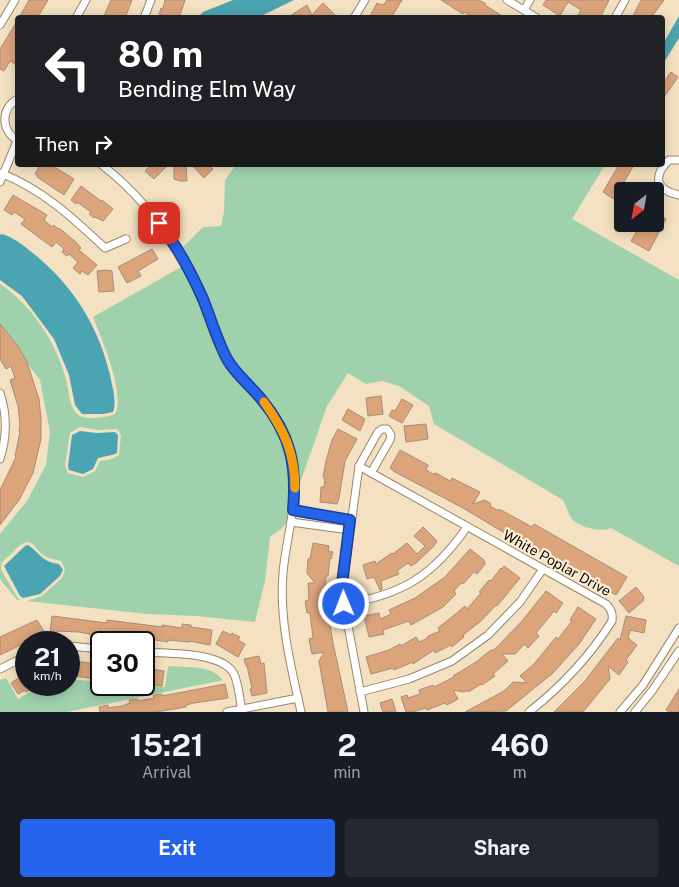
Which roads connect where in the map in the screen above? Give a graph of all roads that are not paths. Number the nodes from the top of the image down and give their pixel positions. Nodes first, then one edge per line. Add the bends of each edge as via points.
1 (15, 0) edge
2 (86, 0) edge
3 (151, 0) edge
4 (364, 0) edge
5 (508, 0) edge
6 (530, 0) edge
7 (625, 0) edge
8 (524, 10) junction
9 (78, 15) edge
10 (145, 15) edge
11 (356, 15) edge
12 (532, 15) edge
13 (617, 15) edge
14 (0, 25) edge
15 (15, 101) edge
16 (3, 109) edge
17 (15, 139) edge
18 (15, 146) edge
19 (679, 160) edge
20 (665, 164) edge
21 (104, 167) edge
22 (662, 167) edge
23 (1, 177) edge
24 (679, 195) edge
25 (126, 239) dead end
26 (0, 393) edge
27 (0, 459) edge
28 (359, 466) junction
29 (371, 473) junction
30 (293, 510) junction
31 (318, 514) junction
32 (350, 520) junction
33 (291, 522) junction
34 (317, 525) junction
35 (467, 527) junction
36 (349, 530) junction
37 (542, 569) junction
38 (344, 604) junction
39 (679, 628) edge
40 (679, 651) edge
41 (155, 653) edge
42 (15, 662) edge
43 (0, 669) edge
44 (360, 692) junction
45 (298, 698) junction
46 (242, 711) edge
47 (227, 712) edge
48 (301, 712) edge
49 (364, 712) edge
50 (528, 712) edge
51 (620, 712) edge
52 (635, 712) edge

1 - 14 street
2 - 9 street
3 - 10 street
4 - 11 street
5 - 8 street
6 - 8 street
7 - 13 street
8 - 12 street
15 - 16 street
16 - 17 street via 6,131
18 - 23 street
19 - 20 street via 669,160
21 - 30 street via 147,207 171,238 189,270 228,360 279,423 293,462
22 - 24 street via 658,177 661,185 670,193
23 - 25 street via 37,192 105,248
26 - 27 street via 5,433
28 - 29 street, White Poplar Drive
28 - 29 street via 378,432 387,429 390,440
28 - 32 street
29 - 35 street, White Poplar Drive
30 - 31 street
30 - 33 street
31 - 32 street
31 - 34 street
32 - 36 street
33 - 34 street
33 - 45 street via 282,602
34 - 36 street
35 - 37 street, White Poplar Drive
35 - 38 street via 441,561 419,579 396,592
36 - 38 street via 342,584
37 - 44 street via 520,602 488,634 452,660 409,679
37 - 50 street, White Poplar Drive via 606,604 613,614 612,621 584,660 563,683
38 - 44 street
39 - 51 street via 643,685
40 - 52 street
41 - 46 street via 209,657 220,661 234,675
42 - 43 street
44 - 49 street
45 - 46 street
45 - 48 street
46 - 47 street

